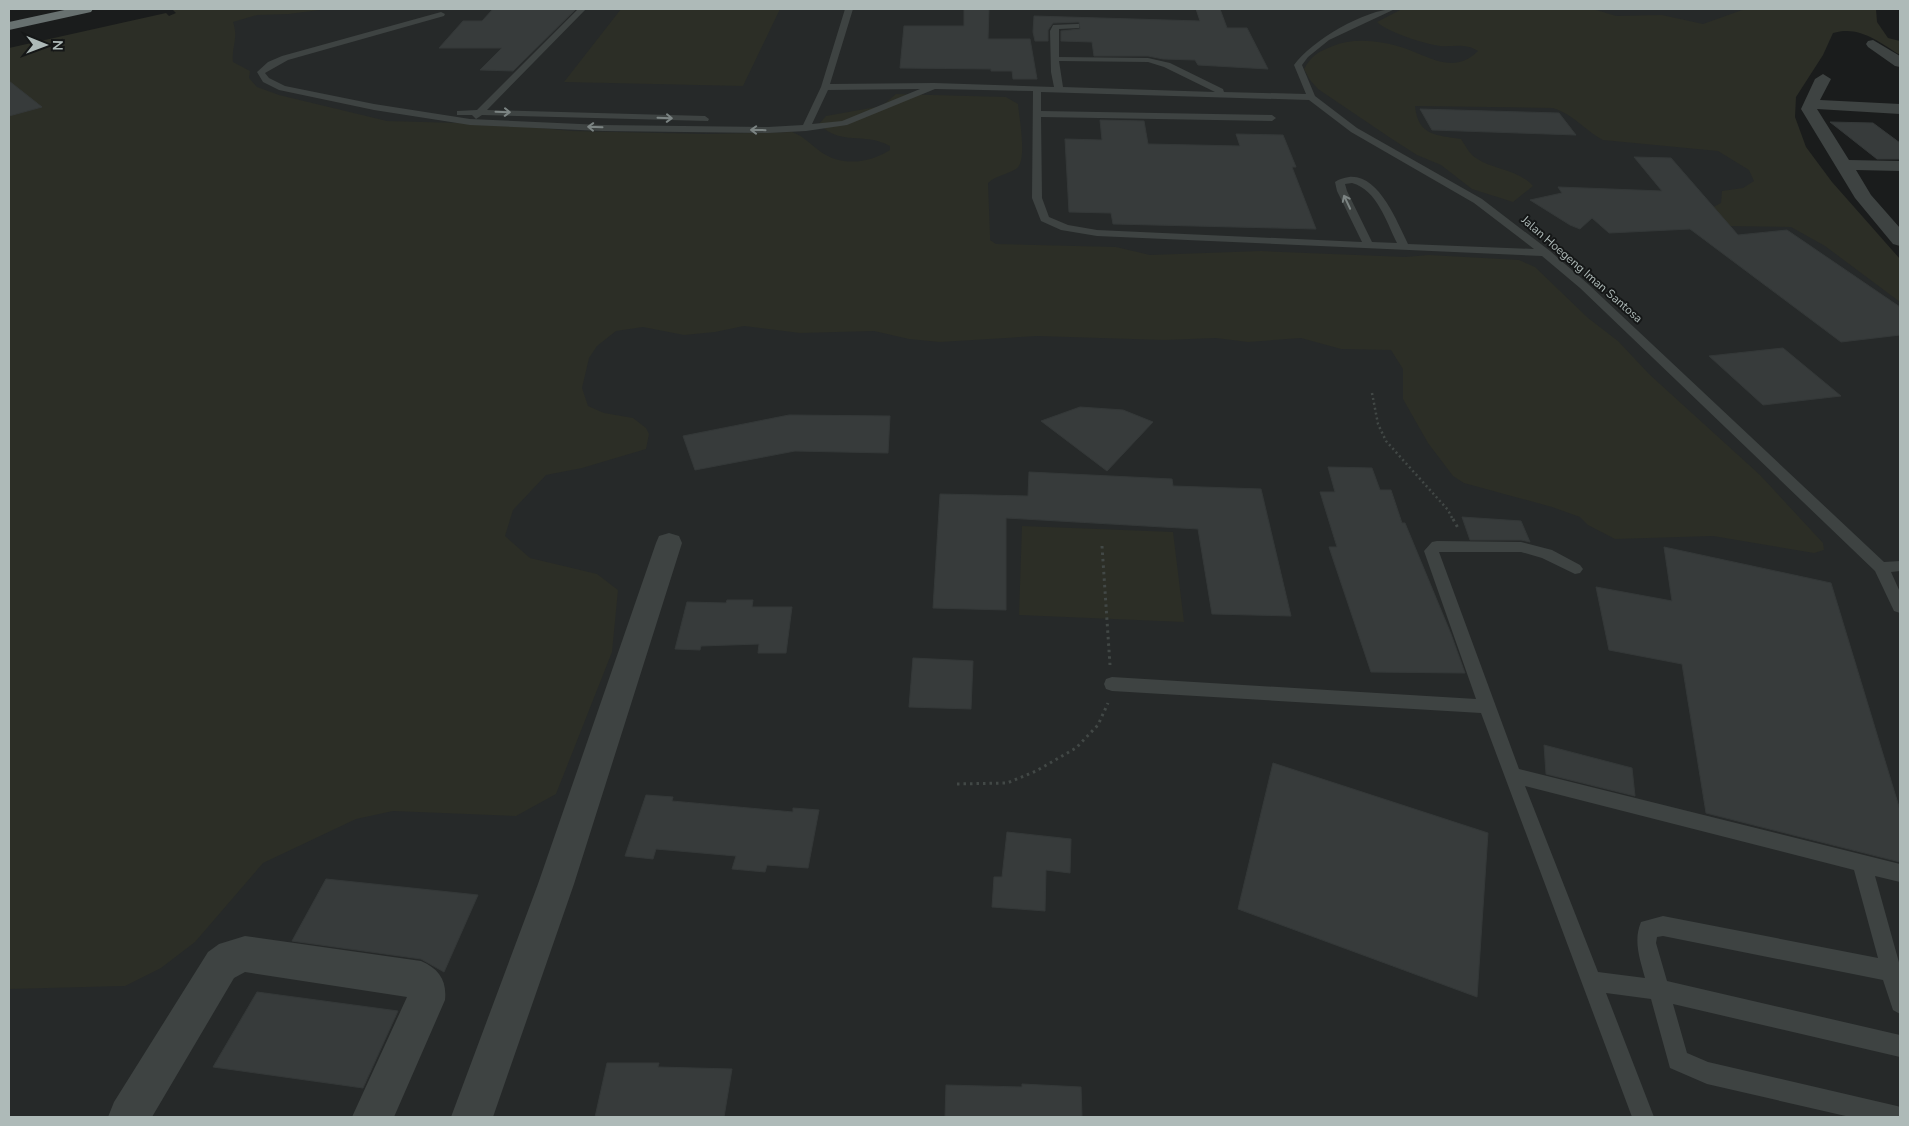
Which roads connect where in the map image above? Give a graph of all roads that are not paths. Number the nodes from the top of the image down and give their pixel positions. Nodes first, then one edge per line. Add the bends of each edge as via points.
1 (51, 9) edge
2 (86, 9) edge
3 (582, 9) edge
4 (849, 9) edge
5 (1391, 9) edge
6 (441, 14) dead end
7 (9, 18) edge
8 (9, 26) edge
9 (1076, 26) dead end
10 (1873, 44) dead end
11 (1055, 59) junction
12 (1900, 63) edge
13 (1823, 79) dead end
14 (934, 86) junction
15 (825, 87) junction
16 (1038, 89) junction
17 (1059, 89) junction
18 (1226, 94) junction
19 (1311, 97) junction
20 (1161, 104) junction
21 (1810, 104) junction
22 (1900, 109) edge
23 (481, 112) junction
24 (1036, 114) junction
25 (436, 116) junction
26 (1272, 118) dead end
27 (470, 122) junction
28 (807, 124) junction
29 (1843, 165) junction
30 (1900, 166) edge
31 (1900, 240) edge
32 (1369, 246) junction
33 (1404, 247) junction
34 (1546, 253) junction
35 (669, 543) dead end
36 (1900, 566) edge
37 (1881, 568) junction
38 (1576, 569) dead end
39 (1900, 607) edge
40 (1112, 684) road end
41 (1486, 706) junction
42 (1512, 775) junction
43 (1862, 863) junction
44 (1900, 873) edge
45 (1891, 971) junction
46 (1591, 981) junction
47 (1659, 990) junction
48 (1900, 1003) edge
49 (1900, 1046) edge
50 (129, 1117) edge
51 (373, 1117) edge
52 (472, 1117) edge
53 (1643, 1117) edge
54 (1897, 1117) edge

1 - 7 highway
2 - 8 highway
3 - 23 lane
4 - 15 lane
5 - 19 lane, Jalan Hoegeng Iman Santosa via 1330,37 1304,54 1298,66
6 - 25 lane via 285,58 261,72 266,80 282,88
9 - 11 lane via 1056,27
10 - 12 street
11 - 17 lane
11 - 18 lane via 1148,60 1167,65
13 - 21 street
14 - 15 lane
14 - 16 lane
14 - 28 lane via 844,123
15 - 28 lane
16 - 17 lane
16 - 24 lane
17 - 20 lane
18 - 19 lane
18 - 20 lane
19 - 34 lane, Jalan Hoegeng Iman Santosa via 1354,130 1478,201
20 - 24 lane
20 - 26 lane
21 - 22 street
21 - 29 street via 1809,109
23 - 25 lane
23 - 27 lane
23 -> 28 lane
24 - 32 lane via 1037,198 1045,218 1065,228 1097,233
25 - 27 lane
28 -> 27 lane via 768,130
29 - 30 street
29 - 31 street via 1864,198
32 - 33 lane
32 -> 33 lane via 1342,191 1340,182 1347,179 1368,185
33 - 34 lane
34 - 37 lane, Jalan Hoegeng Iman Santosa
35 - 52 street via 556,884
36 - 37 lane
37 - 39 lane, Jalan Hoegeng Iman Santosa
38 - 41 lane via 1547,554 1521,547 1437,546 1431,551
40 - 41 lane
41 - 42 lane
42 - 43 lane
42 - 46 lane
43 - 44 lane
43 - 45 lane
45 - 47 lane via 1663,926 1648,929 1646,943
45 - 48 lane
46 - 47 lane
46 - 53 lane
47 - 49 lane
47 - 54 lane via 1678,1060 1689,1067
50 - 51 street via 220,965 244,954 421,980 427,988 426,1000

